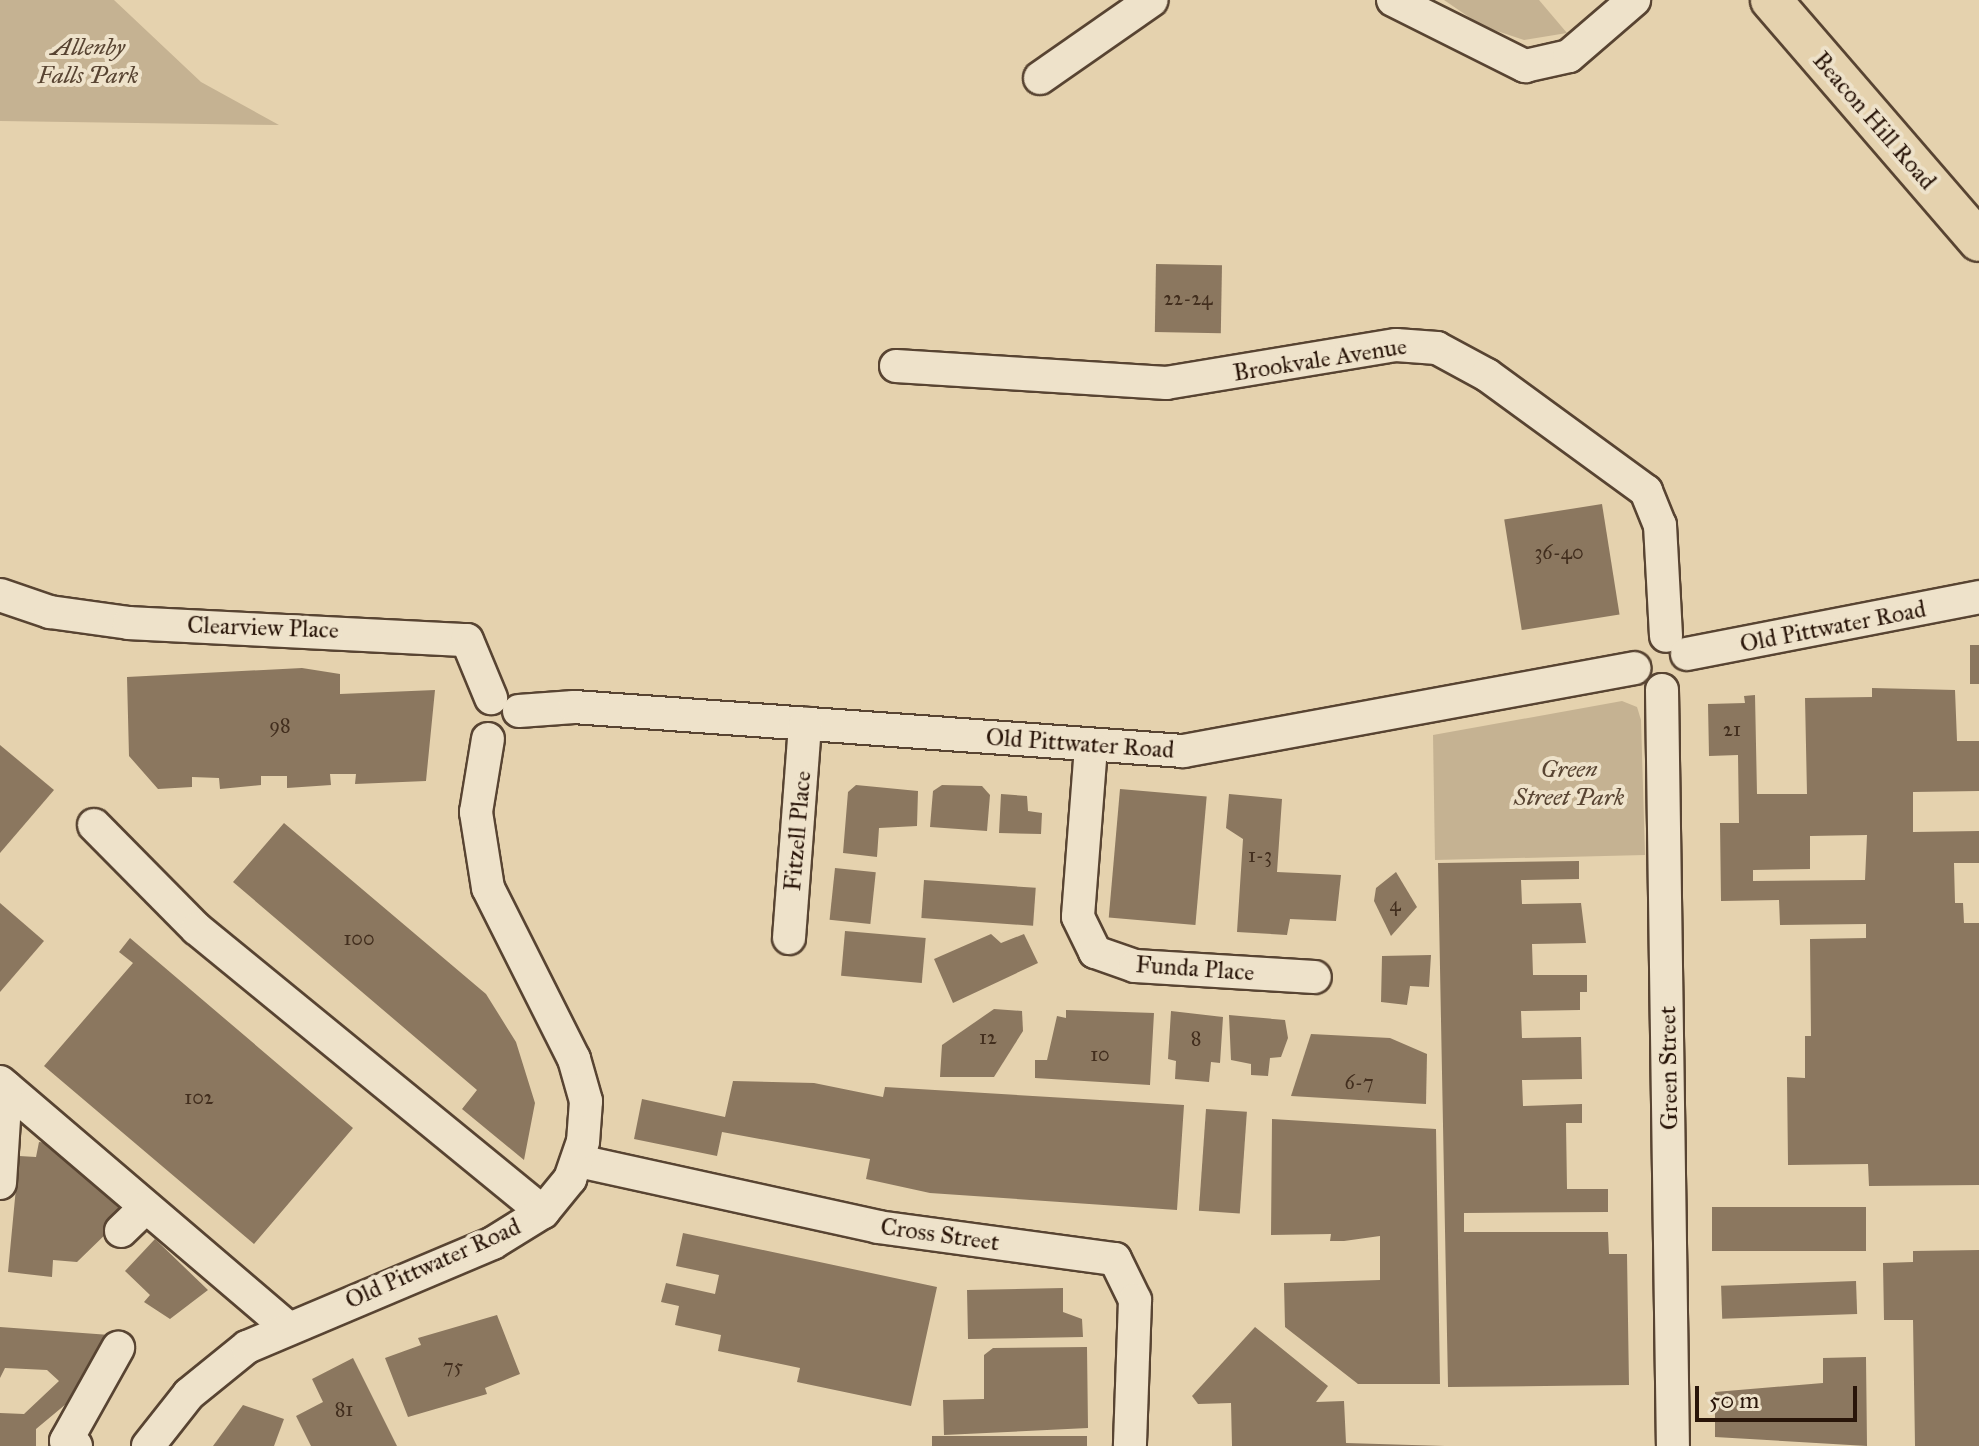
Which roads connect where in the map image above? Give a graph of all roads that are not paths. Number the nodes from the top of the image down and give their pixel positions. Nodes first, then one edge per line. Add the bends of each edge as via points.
1 (1152, 0) edge
2 (1393, 0) edge
3 (1634, 0) edge
4 (1771, 0) edge
5 (1040, 78) dead end
6 (1979, 241) edge
7 (896, 366) dead end
8 (0, 595) edge
9 (1979, 597) edge
10 (1676, 645) junction
11 (1634, 668) junction
12 (1662, 690) junction
13 (505, 705) junction
14 (805, 724) junction
15 (1091, 747) junction
16 (94, 825) dead end
17 (789, 938) dead end
18 (1315, 977) dead end
19 (3, 1085) edge
20 (579, 1161) junction
21 (0, 1183) edge
22 (543, 1212) junction
23 (286, 1326) junction
24 (118, 1348) dead end
25 (68, 1444) edge
26 (148, 1446) edge
27 (1130, 1446) edge
28 (1673, 1446) edge

1 - 5 street
2 - 3 street via 1525,66 1569,56
4 - 6 main road, Beacon Hill Road
7 - 10 street, Brookvale Avenue via 1166,383 1396,345 1437,348 1487,375 1646,491 1660,525
8 - 13 street, Clearview Place via 85,618 467,640
9 - 10 street, Old Pittwater Road
10 - 11 street via 1641,643
10 - 12 street via 1683,678
11 - 12 street via 1644,684
11 - 15 street, Old Pittwater Road via 1243,745 1183,751
12 - 28 street, Green Street
13 - 14 street, Old Pittwater Road
13 - 20 street, Old Pittwater Road via 476,717 488,739 476,786 482,864 503,930 581,1079 586,1121
14 - 15 street, Old Pittwater Road
14 - 17 street, Fitzell Place
15 - 18 street, Funda Place via 1078,917 1095,952 1135,966
16 - 22 street via 197,929
19 - 21 street
19 - 23 street via 132,1220
20 - 22 street, Old Pittwater Road
20 - 27 street, Cross Street via 878,1227 1115,1259 1135,1300
22 - 23 street, Old Pittwater Road via 493,1243
23 - 26 street, Old Pittwater Road via 216,1369
24 - 25 street

